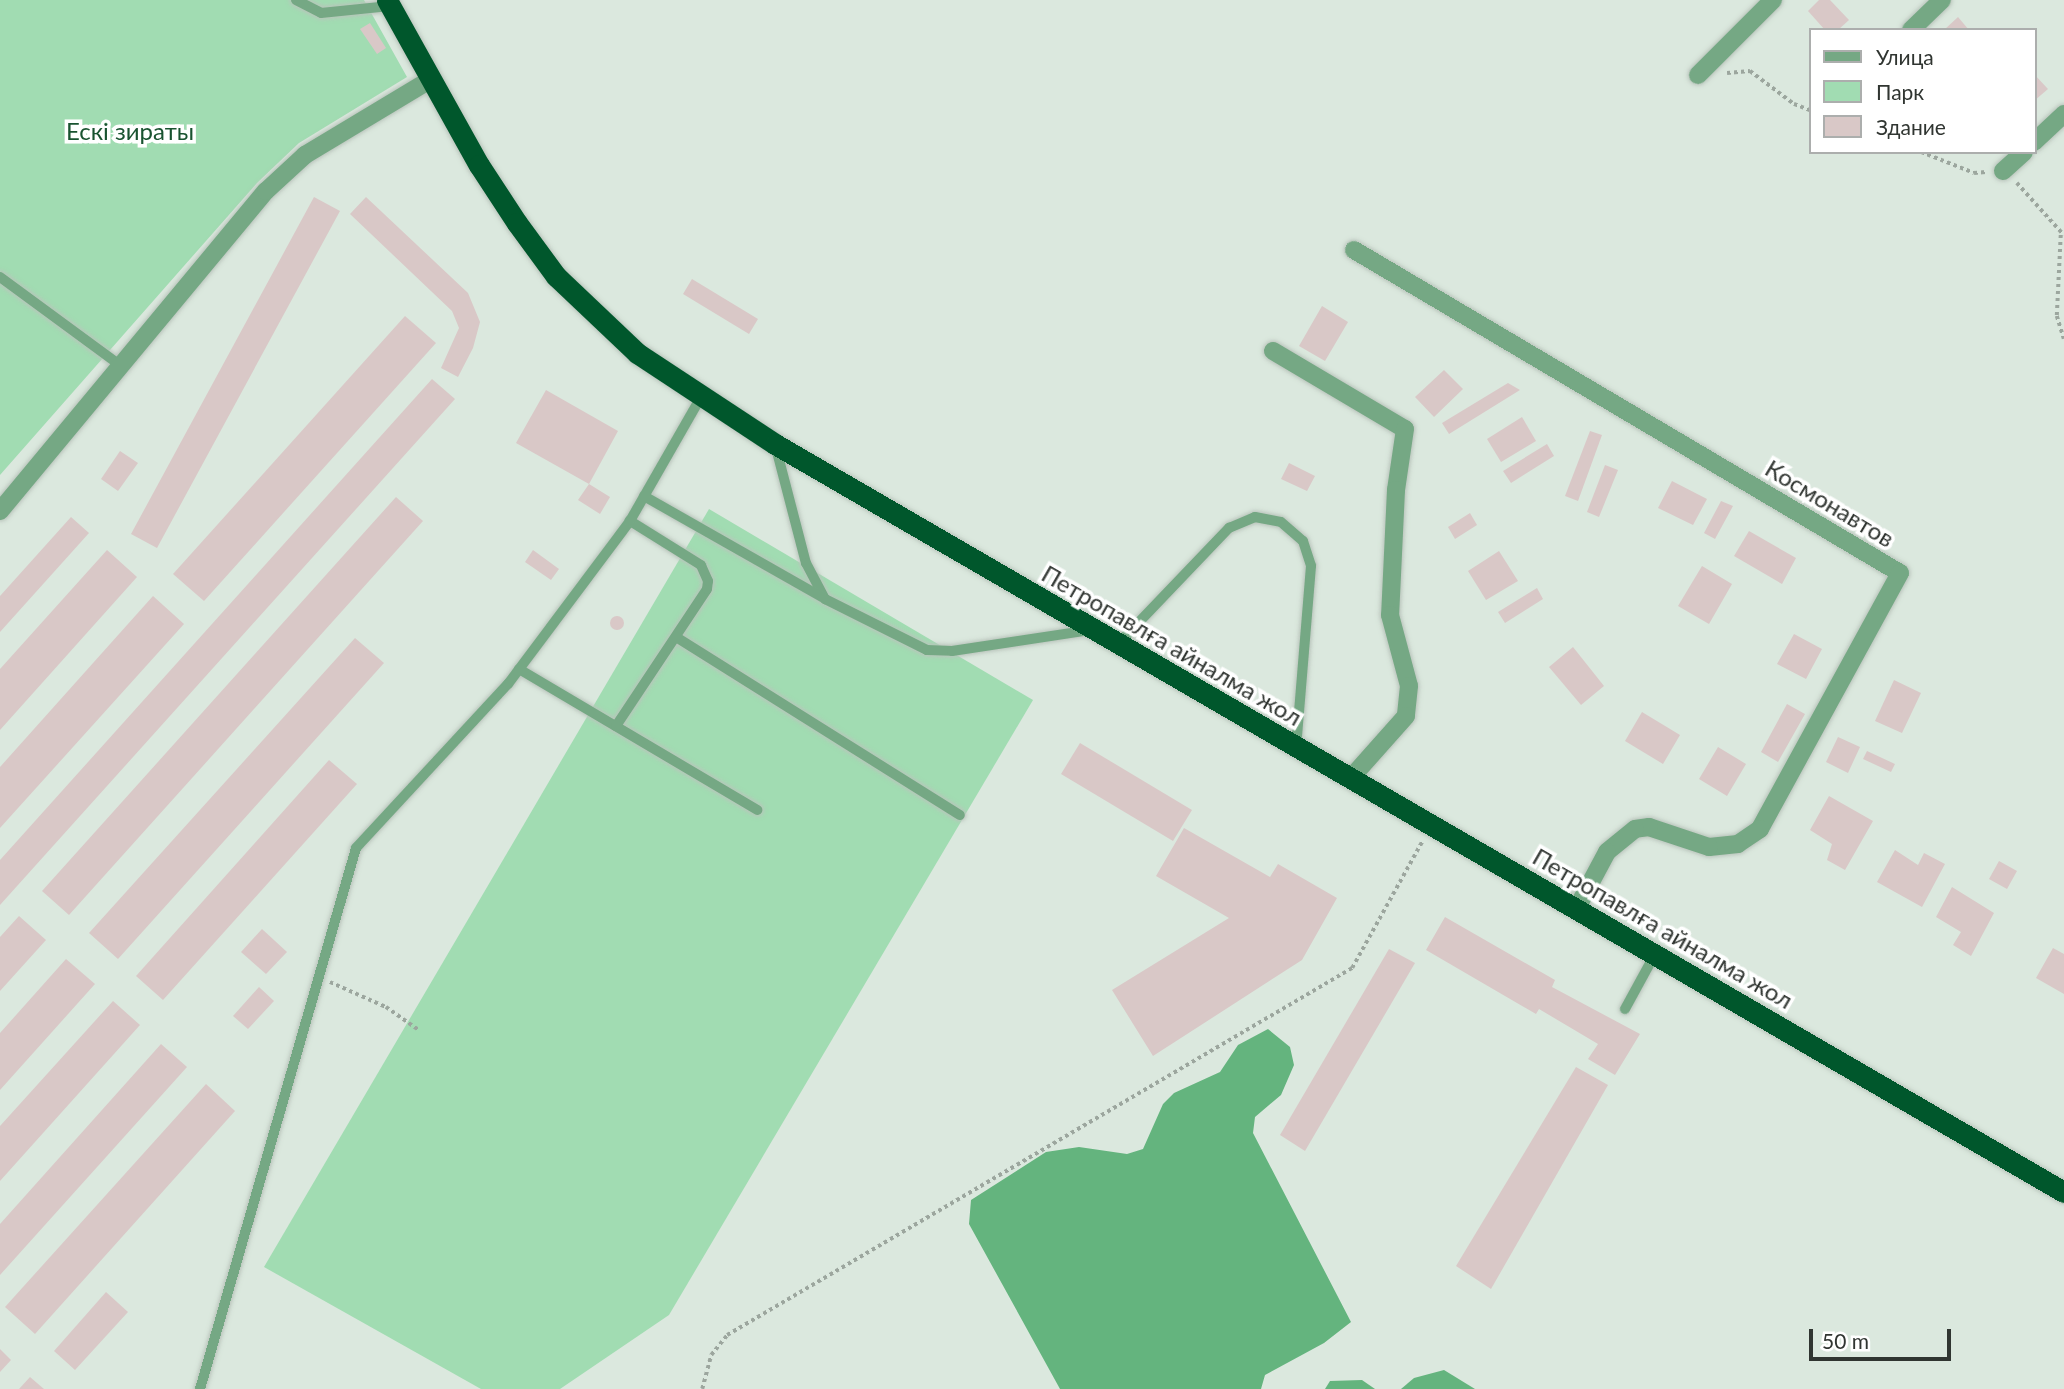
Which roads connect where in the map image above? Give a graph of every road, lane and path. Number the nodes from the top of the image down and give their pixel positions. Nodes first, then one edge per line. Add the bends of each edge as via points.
1 (296, 0) edge
2 (1773, 0) edge
3 (1942, 0) edge
4 (389, 3) edge
5 (1913, 28) edge
6 (1698, 75) joint
7 (430, 80) junction
8 (1808, 109) edge
9 (2064, 114) edge
10 (2036, 140) edge
11 (2022, 154) edge
12 (2003, 171) dead end
13 (2061, 235) dead end
14 (1354, 250) dead end
15 (0, 277) edge
16 (2064, 339) edge
17 (1273, 351) dead end
18 (120, 365) junction
19 (701, 397) junction
20 (775, 444) junction
21 (644, 496) junction
22 (0, 511) edge
23 (630, 521) junction
24 (825, 599) junction
25 (1093, 630) junction
26 (676, 637) junction
27 (1118, 644) junction
28 (519, 669) junction
29 (615, 726) junction
30 (1296, 748) junction
31 (1350, 779) junction
32 (757, 810) dead end
33 (960, 815) dead end
34 (1431, 825) junction
35 (1577, 908) junction
36 (1656, 954) junction
37 (319, 976) junction
38 (1625, 1009) dead end
39 (418, 1029) dead end
40 (2064, 1192) edge
41 (200, 1389) edge
42 (702, 1389) edge

1 - 4 lane via 321,13 345,14
2 - 6 street
3 - 5 street
4 - 7 highway, Петропавлға айналма жол
6 - 8 path via 1750,71
7 - 18 street via 305,155 266,191
7 - 19 highway, Петропавлға айналма жол via 479,165 556,276 637,353
9 - 10 street
11 - 12 street
13 - 16 path via 2057,316
14 - 35 street, Космонавтов via 1900,573 1760,829 1738,844 1709,847 1648,827 1635,830 1607,852
15 - 18 lane
17 - 31 street via 1405,429 1396,490 1390,615 1409,686 1406,716
18 - 22 street
19 - 20 highway, Петропавлға айналма жол
19 - 21 lane
20 - 24 lane via 806,563
20 - 25 highway, Петропавлға айналма жол
21 - 23 lane
21 - 24 lane
23 - 26 lane via 706,572 708,589
23 - 28 lane
24 - 25 lane via 927,650 952,651
25 - 27 highway, Петропавлға айналма жол
26 - 29 lane
26 - 33 lane
27 - 30 highway, Петропавлға айналма жол
27 - 30 lane via 1229,528 1255,517 1281,522 1303,541 1311,566
28 - 29 lane
28 - 37 lane via 356,848
29 - 32 lane
30 - 31 highway, Петропавлға айналма жол
31 - 34 highway, Петропавлға айналма жол
34 - 35 highway, Петропавлға айналма жол
34 - 42 path via 1352,968 727,1335 711,1355
35 - 36 highway, Петропавлға айналма жол
36 - 38 lane
36 - 40 highway, Петропавлға айналма жол
37 - 39 path via 386,1007
37 - 41 lane

